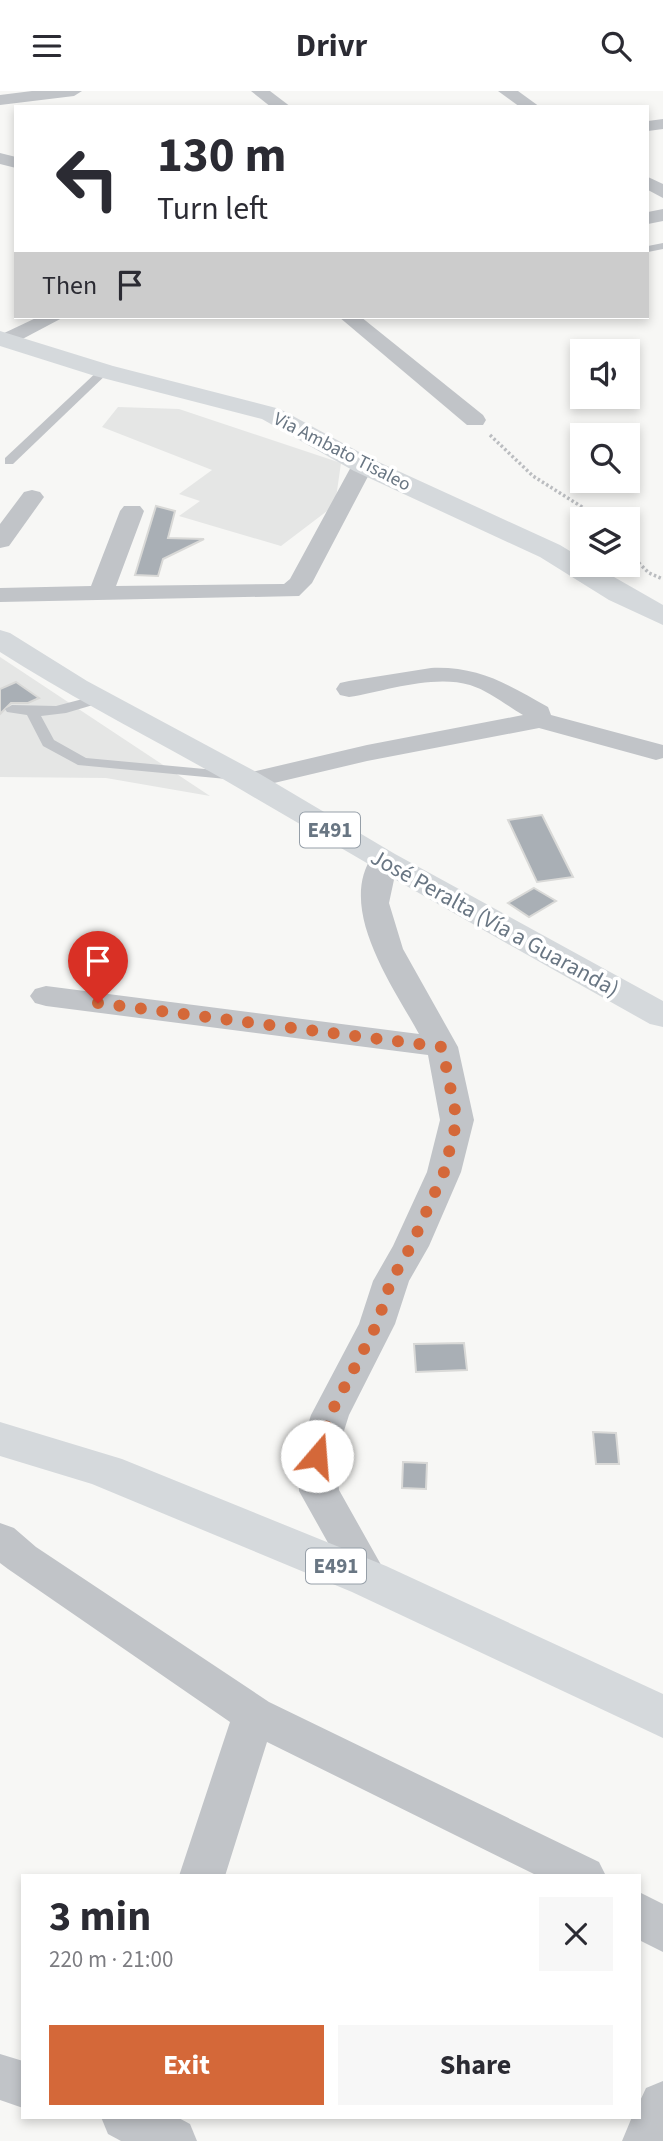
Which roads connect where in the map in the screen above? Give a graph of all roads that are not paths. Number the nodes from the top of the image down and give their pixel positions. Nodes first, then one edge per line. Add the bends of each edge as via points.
1 (74, 91) edge
2 (259, 91) edge
3 (530, 91) edge
4 (508, 92) edge
5 (0, 100) edge
6 (44, 101) edge
7 (280, 105) edge
8 (529, 105) edge
9 (49, 319) edge
10 (351, 319) edge
11 (3, 339) edge
12 (104, 371) junction
13 (475, 420) road end
14 (9, 461) dead end
15 (363, 465) junction
16 (32, 497) dead end
17 (132, 511) dead end
18 (0, 541) edge
19 (101, 592) junction
20 (0, 595) edge
21 (663, 616) edge
22 (1, 641) edge
23 (349, 688) dead end
24 (98, 699) junction
25 (12, 709) dead end
26 (33, 713) junction
27 (536, 719) junction
28 (656, 752) dead end
29 (245, 779) junction
30 (383, 861) junction
31 (46, 996) dead end
32 (663, 1016) edge
33 (442, 1047) junction
34 (0, 1439) edge
35 (0, 1539) edge
36 (369, 1579) junction
37 (254, 1715) junction
38 (663, 1717) edge
39 (203, 1874) edge
40 (579, 1874) edge
41 (641, 1914) edge
42 (663, 1931) edge
43 (0, 2077) edge
44 (21, 2084) edge
45 (663, 2105) edge
46 (123, 2119) edge
47 (128, 2119) edge
48 (115, 2141) edge
49 (172, 2141) edge
50 (647, 2141) edge

1 - 6 street
2 - 7 street
3 - 4 street
4 - 8 street
5 - 6 street
9 - 11 street
10 - 13 street
11 - 12 main road, Via Ambato Tisaleo
12 - 14 lane
12 - 15 main road, Via Ambato Tisaleo via 271,414
15 - 19 street via 300,583 290,591
15 - 21 main road, Via Ambato Tisaleo via 550,551
16 - 18 street
17 - 19 street
19 - 20 street
22 - 24 main road, José Peralta (Vía a Guaranda) / E491
23 - 27 street via 464,676 539,713
24 - 26 lane via 57,713
24 - 29 main road, José Peralta (Vía a Guaranda) / E491
25 - 26 lane
26 - 29 lane via 48,743 83,762
27 - 28 street
27 - 29 street via 525,725
29 - 30 main road, José Peralta (Vía a Guaranda) / E491
30 - 32 main road, José Peralta (Vía a Guaranda) / E491
30 - 33 street via 374,904 388,949
31 - 33 street
33 - 36 street via 457,1120 444,1172 391,1281 377,1324 330,1415 317,1456 319,1490
34 - 36 main road, E491 via 106,1471
35 - 37 street
36 - 38 main road, E491
37 - 39 street
37 - 40 street
41 - 42 street
43 - 44 street
45 - 50 street
46 - 48 street
47 - 49 street

